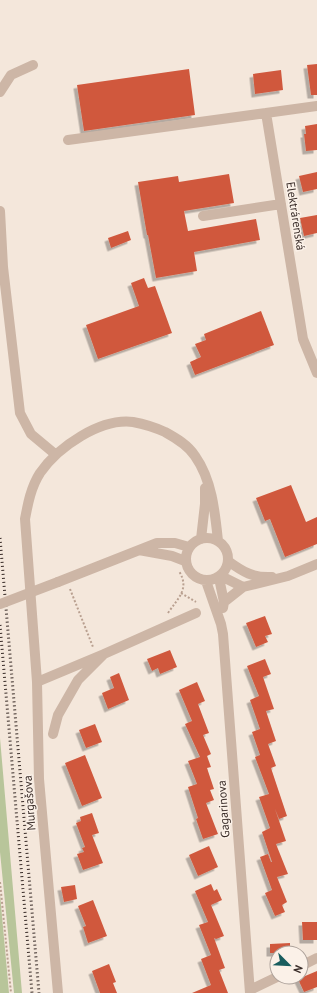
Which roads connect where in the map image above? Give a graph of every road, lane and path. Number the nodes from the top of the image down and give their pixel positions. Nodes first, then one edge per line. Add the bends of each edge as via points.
1 (33, 65) dead end
2 (0, 92) edge
3 (317, 106) edge
4 (266, 113) junction
5 (68, 140) dead end
6 (281, 204) junction
7 (0, 211) edge
8 (203, 216) dead end
9 (317, 373) edge
10 (55, 454) junction
11 (206, 476) junction
12 (201, 538) junction
13 (218, 540) junction
14 (189, 547) junction
15 (138, 550) junction
16 (185, 561) junction
17 (228, 561) junction
18 (317, 564) edge
19 (178, 569) dead end
20 (288, 576) junction
21 (220, 577) junction
22 (206, 581) junction
23 (61, 585) junction
24 (244, 587) junction
25 (224, 602) junction
26 (0, 604) edge
27 (196, 608) dead end
28 (172, 613) dead end
29 (221, 624) junction
30 (93, 647) dead end
31 (104, 654) junction
32 (37, 682) junction
33 (53, 734) dead end
34 (0, 882) edge
35 (269, 981) edge
36 (250, 992) edge
37 (11, 993) edge
38 (58, 993) edge

1 - 2 street via 11,75
3 - 4 street
4 - 5 street
4 - 6 street, Elektrárenská
6 - 8 street
6 - 9 street, Elektrárenská via 303,338
7 - 10 street via 3,267 20,413 31,434
10 - 11 street, Murgašova via 85,433 111,424 131,422 153,426 178,438 195,456
10 - 32 street, Murgašova via 32,490 25,519
11 - 12 street
11 - 13 street, Murgašova via 215,508
12 - 13 street
12 - 14 street
13 - 17 street via 226,549
14 - 15 street via 175,543 157,543
14 - 16 street
15 - 16 street
15 - 23 street
16 - 22 street via 190,573
17 - 20 street via 250,575 262,578
17 - 21 street
18 - 20 street
19 - 28 path via 184,579 184,586 166,615
20 - 24 street
21 - 22 street
21 - 24 street
21 - 25 street, Gagarinova
22 - 29 street, Gagarinova
23 - 26 street, bridge
23 - 30 path via 69,587
24 - 25 street
25 - 29 street, Gagarinova
27 - 31 street
29 - 36 street, Gagarinova
31 - 32 street
31 - 33 street via 78,680 58,716
32 - 38 street, Murgašova via 39,780
34 - 37 path
35 - 36 street

